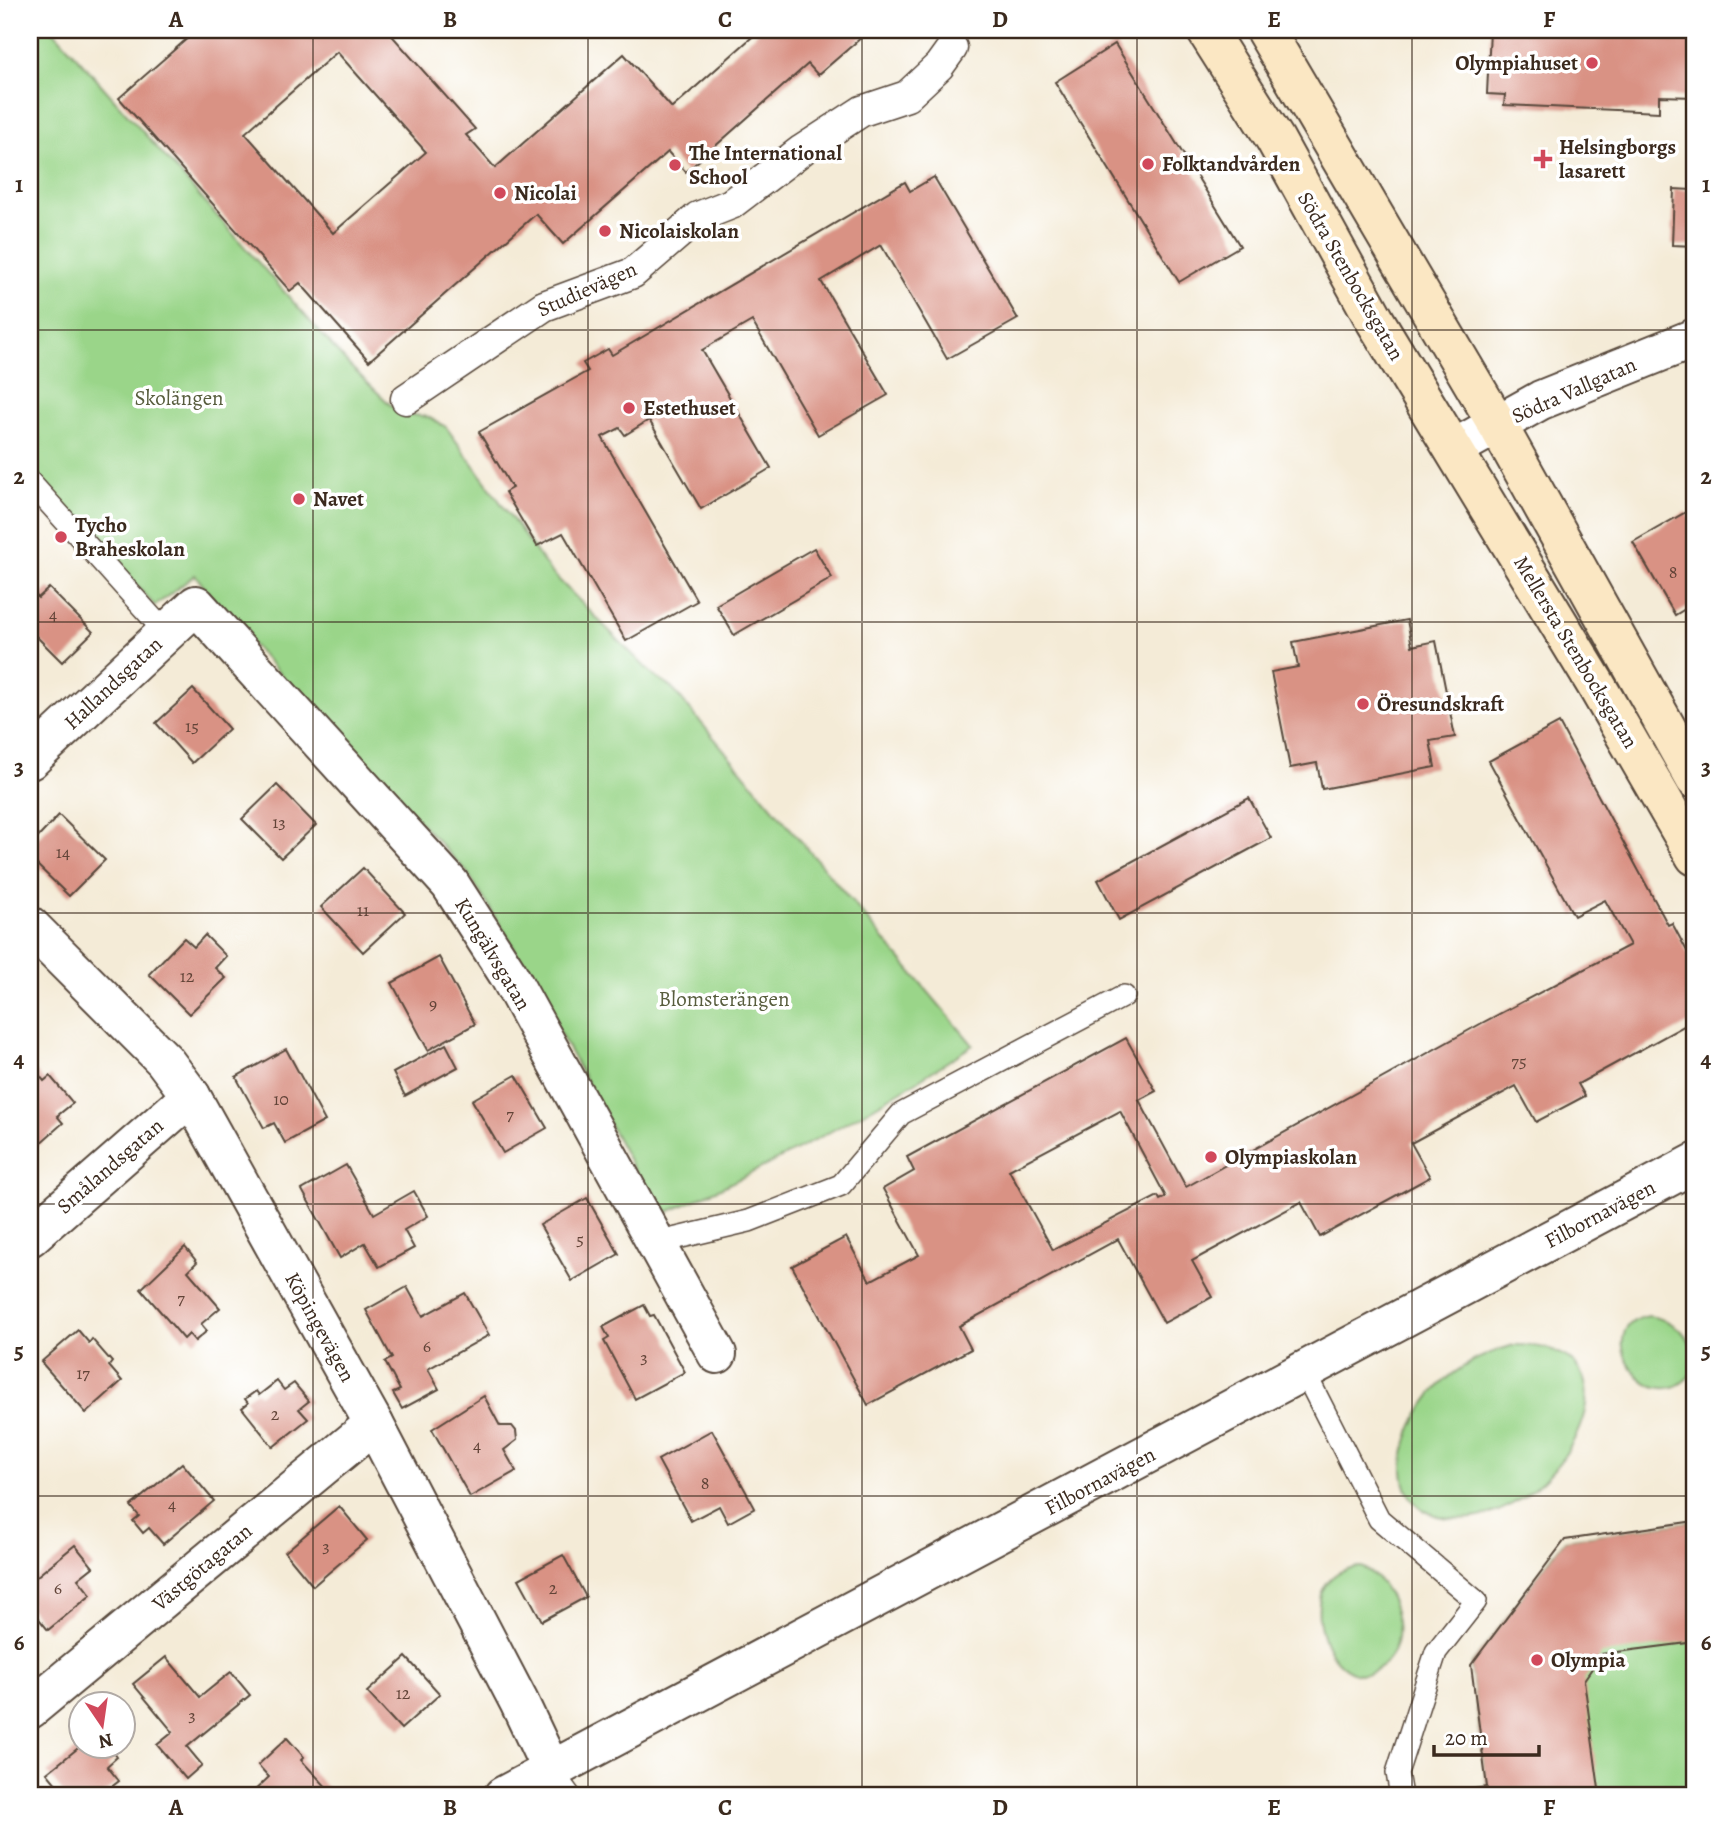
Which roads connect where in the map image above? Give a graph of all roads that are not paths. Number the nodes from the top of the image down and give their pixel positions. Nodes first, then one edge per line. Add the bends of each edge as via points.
1 (1206, 30) edge
2 (1265, 30) edge
3 (957, 39) edge
4 (1695, 338) edge
5 (406, 399) dead end
6 (1497, 424) junction
7 (1455, 448) junction
8 (30, 482) edge
9 (196, 606) joint
10 (166, 633) junction
11 (30, 760) edge
12 (1695, 779) edge
13 (1695, 856) edge
14 (30, 926) edge
15 (1124, 996) dead end
16 (191, 1096) junction
17 (1695, 1163) edge
18 (30, 1237) edge
19 (656, 1243) junction
20 (717, 1354) dead end
21 (1304, 1371) junction
22 (374, 1424) junction
23 (30, 1709) edge
24 (560, 1783) edge
25 (503, 1796) edge
26 (1401, 1796) edge

1 - 7 main road, Södra Stenbocksgatan
2 - 6 main road
3 - 5 street, Studievägen via 939,66 907,96 862,111 731,204 698,217 633,273 544,306
4 - 6 street, Södra Vallgatan via 1541,400
6 - 7 street, Södra Vallgatan
6 - 12 main road, Mellersta Stenbocksgatan
7 - 13 main road, Mellersta Stenbocksgatan
8 - 10 lane
9 - 10 street, Hallandsgatan
9 - 19 street, Kungälvsgatan via 450,884 508,974
10 - 11 street, Hallandsgatan
14 - 16 street, Köpingevägen via 164,1060
15 - 19 lane via 901,1114 841,1185 748,1221
16 - 18 street, Smålandsgatan
16 - 22 street, Köpingevägen
17 - 21 street, Filbornavägen
19 - 20 street, Kungälvsgatan
21 - 24 street, Filbornavägen
21 - 26 lane via 1379,1519 1476,1601 1436,1652 1397,1773
22 - 23 street, Västgötagatan
22 - 24 street, Köpingevägen
24 - 25 street, Filbornavägen

